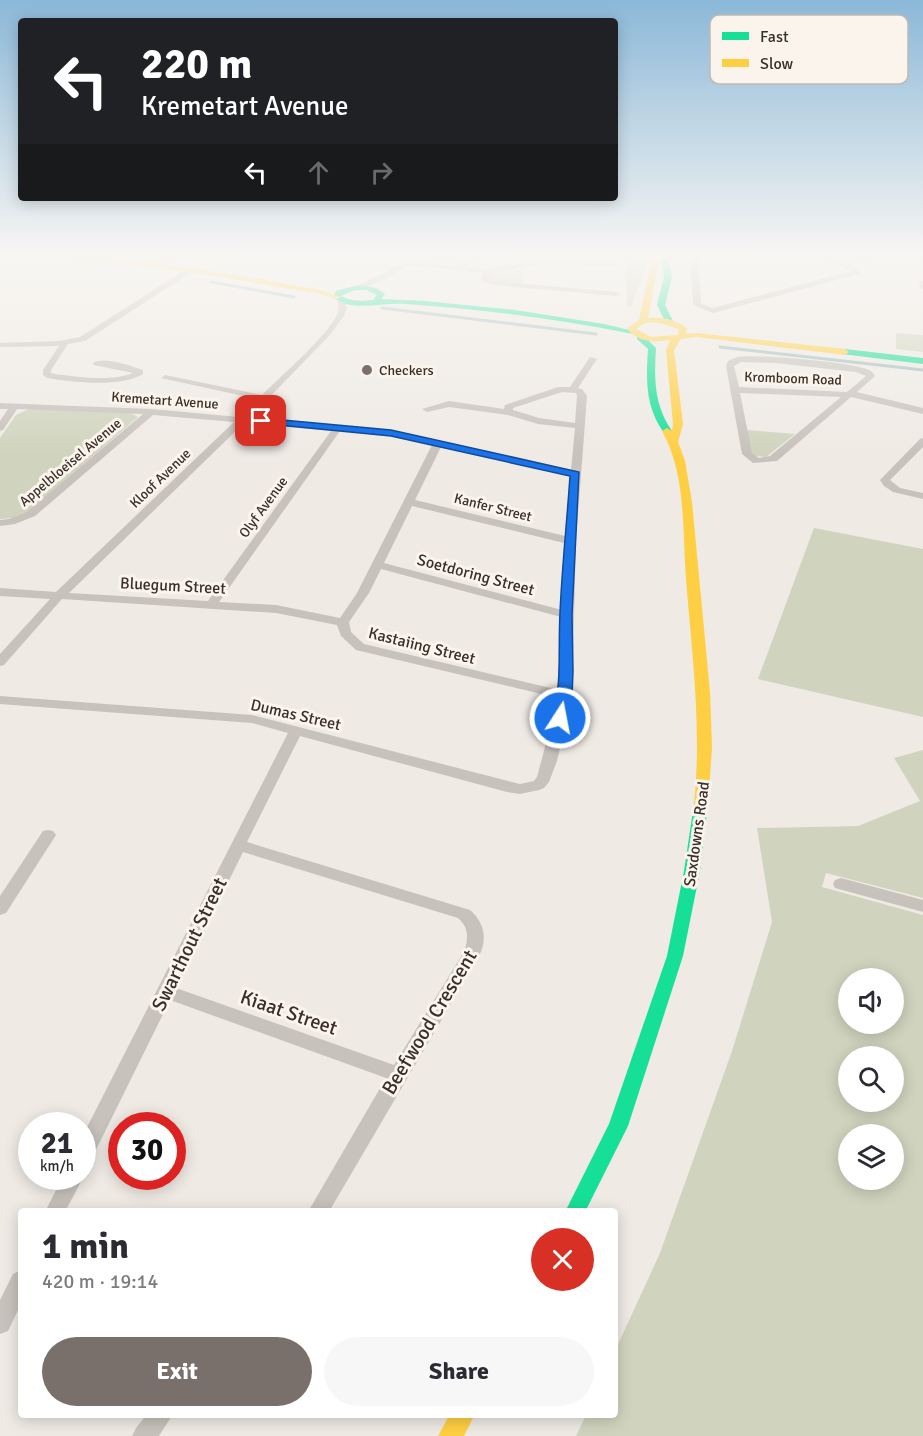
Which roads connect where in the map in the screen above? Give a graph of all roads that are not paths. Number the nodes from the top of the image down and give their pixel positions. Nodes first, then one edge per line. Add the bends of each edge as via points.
1 (111, 321) edge
2 (336, 321) edge
3 (575, 321) edge
4 (640, 321) edge
5 (669, 321) joint
6 (638, 328) junction
7 (681, 333) junction
8 (65, 342) junction
9 (0, 345) edge
10 (592, 359) dead end
11 (923, 359) edge
12 (97, 363) dead end
13 (165, 378) dead end
14 (573, 390) junction
15 (734, 390) junction
16 (850, 394) junction
17 (265, 398) junction
18 (0, 406) edge
19 (15, 406) junction
20 (427, 409) dead end
21 (923, 411) edge
22 (151, 412) junction
23 (509, 412) junction
24 (242, 419) junction
25 (579, 426) junction
26 (0, 428) edge
27 (338, 428) junction
28 (674, 440) junction
29 (923, 441) edge
30 (438, 443) junction
31 (575, 474) junction
32 (923, 496) edge
33 (409, 502) junction
34 (0, 523) edge
35 (570, 541) junction
36 (378, 565) junction
37 (0, 592) edge
38 (58, 596) junction
39 (212, 604) junction
40 (566, 615) junction
41 (343, 622) junction
42 (0, 662) edge
43 (565, 696) junction
44 (0, 700) edge
45 (296, 730) junction
46 (48, 835) dead end
47 (238, 845) junction
48 (840, 884) dead end
49 (923, 906) edge
50 (0, 909) edge
51 (166, 992) junction
52 (398, 1074) junction
53 (96, 1130) edge
54 (67, 1190) edge
55 (57, 1208) edge
56 (320, 1208) edge
57 (577, 1208) edge
58 (18, 1287) edge
59 (0, 1323) edge
60 (159, 1418) edge
61 (461, 1418) edge
62 (144, 1436) edge
63 (450, 1436) edge

1 - 8 street via 87,336
2 - 17 street, Kloof Avenue
3 - 6 street
4 - 6 street
5 - 6 street
5 - 7 street
6 - 7 street via 660,340
6 - 28 street, Saxdowns Road via 654,353 650,374 652,405
7 - 11 street
7 - 28 street, Saxdowns Road via 670,350 678,424
8 - 9 street
8 - 12 street via 47,375 123,379 140,372
10 - 14 street
13 - 17 street
14 - 23 street via 561,389 514,404 508,407
14 - 25 street, Dumas Street via 582,396
15 - 16 street, Kromboom Road
15 - 16 street via 747,454 762,461 773,459
15 - 16 street via 731,363 764,359 870,374
16 - 21 street, Kromboom Road
17 - 24 street, Kloof Avenue
18 - 19 street, Kremetart Avenue
19 - 22 street, Kremetart Avenue
19 - 26 street
20 - 23 street via 449,404
22 - 24 street, Kremetart Avenue
22 - 34 street, Appelbloeisel Avenue via 31,514
23 - 25 street
24 - 27 street, Kremetart Avenue
24 - 38 street, Kloof Avenue
25 - 31 street, Dumas Street
27 - 30 street, Kremetart Avenue
27 - 39 street, Olyf Avenue
28 - 57 street, Saxdowns Road via 684,484 701,665 705,728 703,792 675,956 618,1126
29 - 32 street via 885,480 895,489
30 - 31 street, Kremetart Avenue
30 - 33 street, Kastaiing Street
31 - 35 street, Dumas Street
33 - 35 street, Kanfer Street
33 - 36 street, Kastaiing Street
35 - 40 street, Dumas Street
36 - 40 street, Soetdoring Street
36 - 41 street, Kastaiing Street
37 - 38 street, Bluegum Street
38 - 39 street, Bluegum Street
38 - 42 street, Kloof Avenue
39 - 41 street, Bluegum Street via 299,612
40 - 43 street, Dumas Street
41 - 43 street, Kastaiing Street via 345,633 360,647
43 - 45 street, Dumas Street via 544,779 531,788 507,787
44 - 45 street, Dumas Street via 252,719
45 - 47 street, Swarthout Street
46 - 50 street
47 - 51 street, Swarthout Street
47 - 52 street, Beefwood Crescent via 464,914 472,920 477,937 473,951
48 - 49 street
51 - 52 street, Kiaat Street
51 - 53 street, Swarthout Street
52 - 56 street, Beefwood Crescent
54 - 55 street
58 - 59 street
60 - 62 street
61 - 63 street

